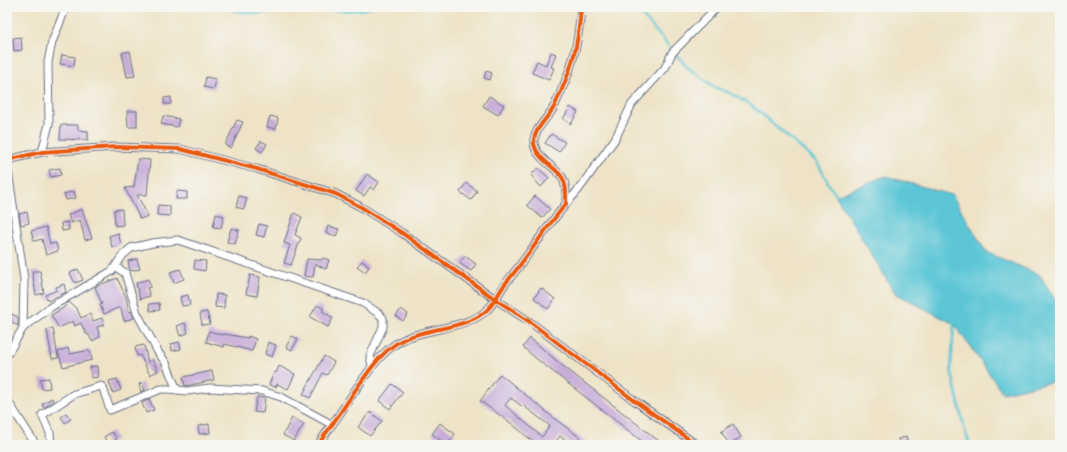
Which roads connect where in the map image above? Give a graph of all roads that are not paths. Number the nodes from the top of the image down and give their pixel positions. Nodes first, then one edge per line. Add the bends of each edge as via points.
1 (66, 7) edge
2 (581, 7) edge
3 (717, 7) edge
4 (42, 152) junction
5 (7, 160) edge
6 (7, 164) edge
7 (566, 204) junction
8 (116, 267) junction
9 (495, 299) junction
10 (23, 328) junction
11 (7, 355) edge
12 (372, 366) junction
13 (177, 390) junction
14 (7, 400) edge
15 (331, 424) junction
16 (36, 445) edge
17 (51, 445) edge
18 (318, 445) edge
19 (697, 445) edge

1 - 4 street via 52,42 48,62 49,124
2 - 7 street via 579,38 568,79 535,136 534,144 538,153 562,177
3 - 7 street via 672,53 665,68 632,104 615,139
4 - 5 street
4 - 9 street via 115,147 180,149 309,185 336,194 361,207
6 - 10 street via 24,279
7 - 9 street
8 - 10 street via 102,278 49,308
8 - 12 street via 131,248 178,240 363,303 382,318 383,327 370,356
8 - 13 street via 125,273 137,313 166,362
9 - 12 street via 479,316 408,337
9 - 19 street via 559,342
10 - 11 street
12 - 15 street
13 - 15 street via 217,388 281,396
13 - 17 street via 169,388 156,391 113,411 108,409 102,386 74,394 42,415 50,433
14 - 16 street
15 - 18 street

